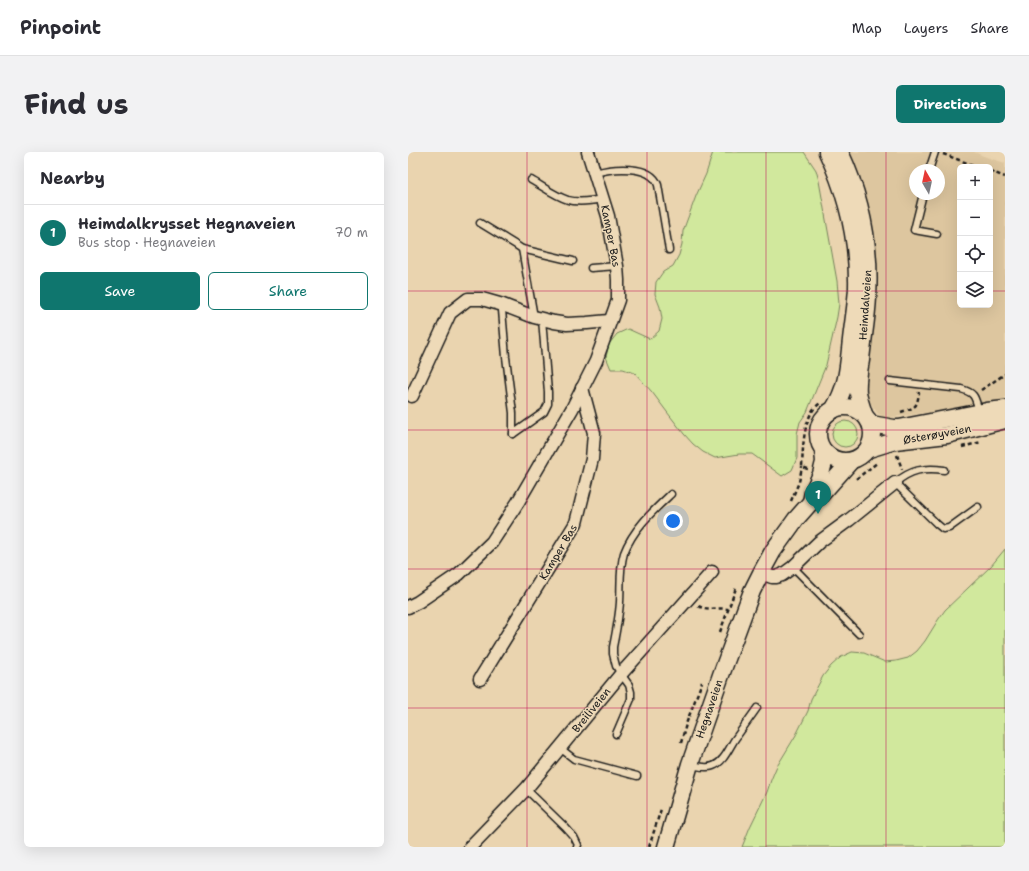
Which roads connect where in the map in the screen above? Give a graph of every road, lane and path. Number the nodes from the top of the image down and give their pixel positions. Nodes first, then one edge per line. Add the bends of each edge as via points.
1 (588, 152) edge
2 (827, 152) edge
3 (840, 152) edge
4 (936, 152) edge
5 (931, 164) edge
6 (970, 164) edge
7 (993, 172) edge
8 (595, 173) junction
9 (1005, 176) edge
10 (531, 180) dead end
11 (603, 199) junction
12 (922, 200) edge
13 (480, 224) dead end
14 (937, 234) dead end
15 (522, 249) junction
16 (669, 250) dead end
17 (573, 261) dead end
18 (617, 266) junction
19 (591, 268) dead end
20 (503, 305) junction
21 (538, 318) junction
22 (609, 321) junction
23 (1005, 374) edge
24 (890, 381) dead end
25 (920, 384) junction
26 (582, 388) junction
27 (412, 396) dead end
28 (974, 396) junction
29 (828, 404) junction
30 (1005, 409) edge
31 (896, 414) dead end
32 (868, 419) junction
33 (980, 419) junction
34 (1005, 420) edge
35 (869, 449) junction
36 (824, 451) junction
37 (897, 455) dead end
38 (851, 461) junction
39 (809, 469) dead end
40 (944, 470) dead end
41 (899, 479) junction
42 (671, 494) dead end
43 (811, 502) junction
44 (978, 506) dead end
45 (793, 567) junction
46 (712, 572) dead end
47 (761, 574) junction
48 (688, 599) junction
49 (408, 607) edge
50 (728, 609) dead end
51 (859, 634) dead end
52 (621, 674) junction
53 (480, 679) dead end
54 (757, 708) dead end
55 (616, 734) dead end
56 (560, 748) junction
57 (690, 764) junction
58 (637, 776) dead end
59 (526, 789) junction
60 (470, 847) edge
61 (578, 847) edge
62 (666, 847) edge

1 - 8 street, Kamper Bas
2 - 29 main road, Heimdalveien via 847,206 854,241 856,273 856,302 845,384 839,400
3 - 32 main road, Heimdalveien via 860,207 868,258 868,296 858,394
4 - 5 lane
4 - 6 path
7 - 9 path
8 - 11 street, Kamper Bas
8 - 16 lane via 618,169 644,171 658,182
10 - 11 lane via 568,200
11 - 18 street, Kamper Bas via 612,232
12 - 14 lane via 914,230
13 - 15 lane
15 - 17 lane
15 - 21 lane
18 - 19 lane
18 - 22 street, Kamper Bas via 618,300
20 - 21 street
20 - 21 lane via 513,434 544,412 548,404
20 - 27 street via 482,299 468,299 450,313
21 - 22 street via 567,324
22 - 26 street, Kamper Bas via 596,361
23 - 28 path
24 - 25 lane
25 - 28 lane via 961,389 969,391
25 - 31 path via 916,406
26 - 49 street, Kamper Bas via 518,502 492,542 459,574
26 - 53 street, Kamper Bas via 594,433 592,459 576,523
28 - 33 lane
29 - 32 main road via 858,409
29 - 36 main road via 818,428 818,440
29 - 39 path via 814,410 808,421 802,467
30 - 33 main road, Østerøyveien
32 - 33 main road, Østerøyveien via 899,428
32 - 35 main road via 873,432
33 - 34 main road, Østerøyveien
33 - 35 main road, Østerøyveien via 969,430 895,441
35 - 38 main road
36 - 38 main road via 830,458
36 - 43 main road, Hegnaveien via 821,474
37 - 41 path
38 - 43 main road, Hegnaveien via 819,497
40 - 41 lane via 919,470
41 - 44 lane via 943,529 949,528
41 - 45 street via 819,542
42 - 52 lane via 637,529 624,553 613,647 614,660
43 - 47 main road, Hegnaveien via 785,534
45 - 47 street via 776,577
45 - 51 lane
46 - 48 street, Breiliveien
47 - 57 main road, Hegnaveien via 752,591
48 - 50 path via 703,609
48 - 52 street, Breiliveien
52 - 55 lane via 629,685 631,699
52 - 56 street, Breiliveien
54 - 57 lane via 718,763 703,768
56 - 58 lane via 574,758
56 - 59 street, Breiliveien
57 - 62 main road, Hegnaveien
59 - 60 street, Breiliveien
59 - 61 lane via 574,837

